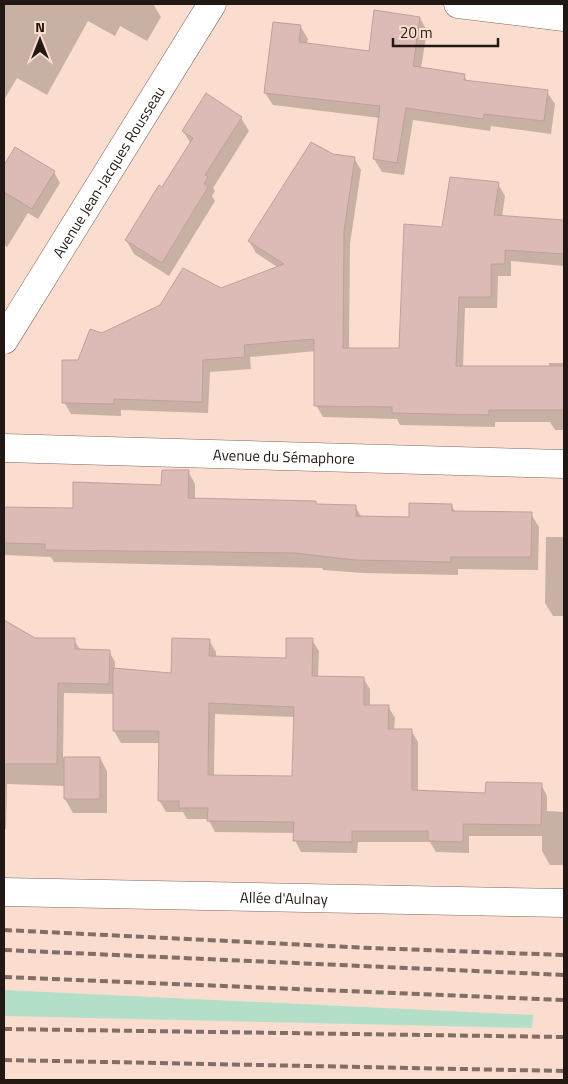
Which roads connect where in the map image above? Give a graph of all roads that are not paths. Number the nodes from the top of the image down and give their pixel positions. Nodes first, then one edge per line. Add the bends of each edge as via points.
1 (212, 4) edge
2 (458, 4) edge
3 (564, 17) edge
4 (4, 340) edge
5 (4, 448) edge
6 (564, 464) edge
7 (4, 892) edge
8 (564, 903) edge

1 - 4 street, Avenue Jean-Jacques Rousseau
2 - 3 street
5 - 6 street, Avenue du Sémaphore
7 - 8 street, Allée d'Aulnay

